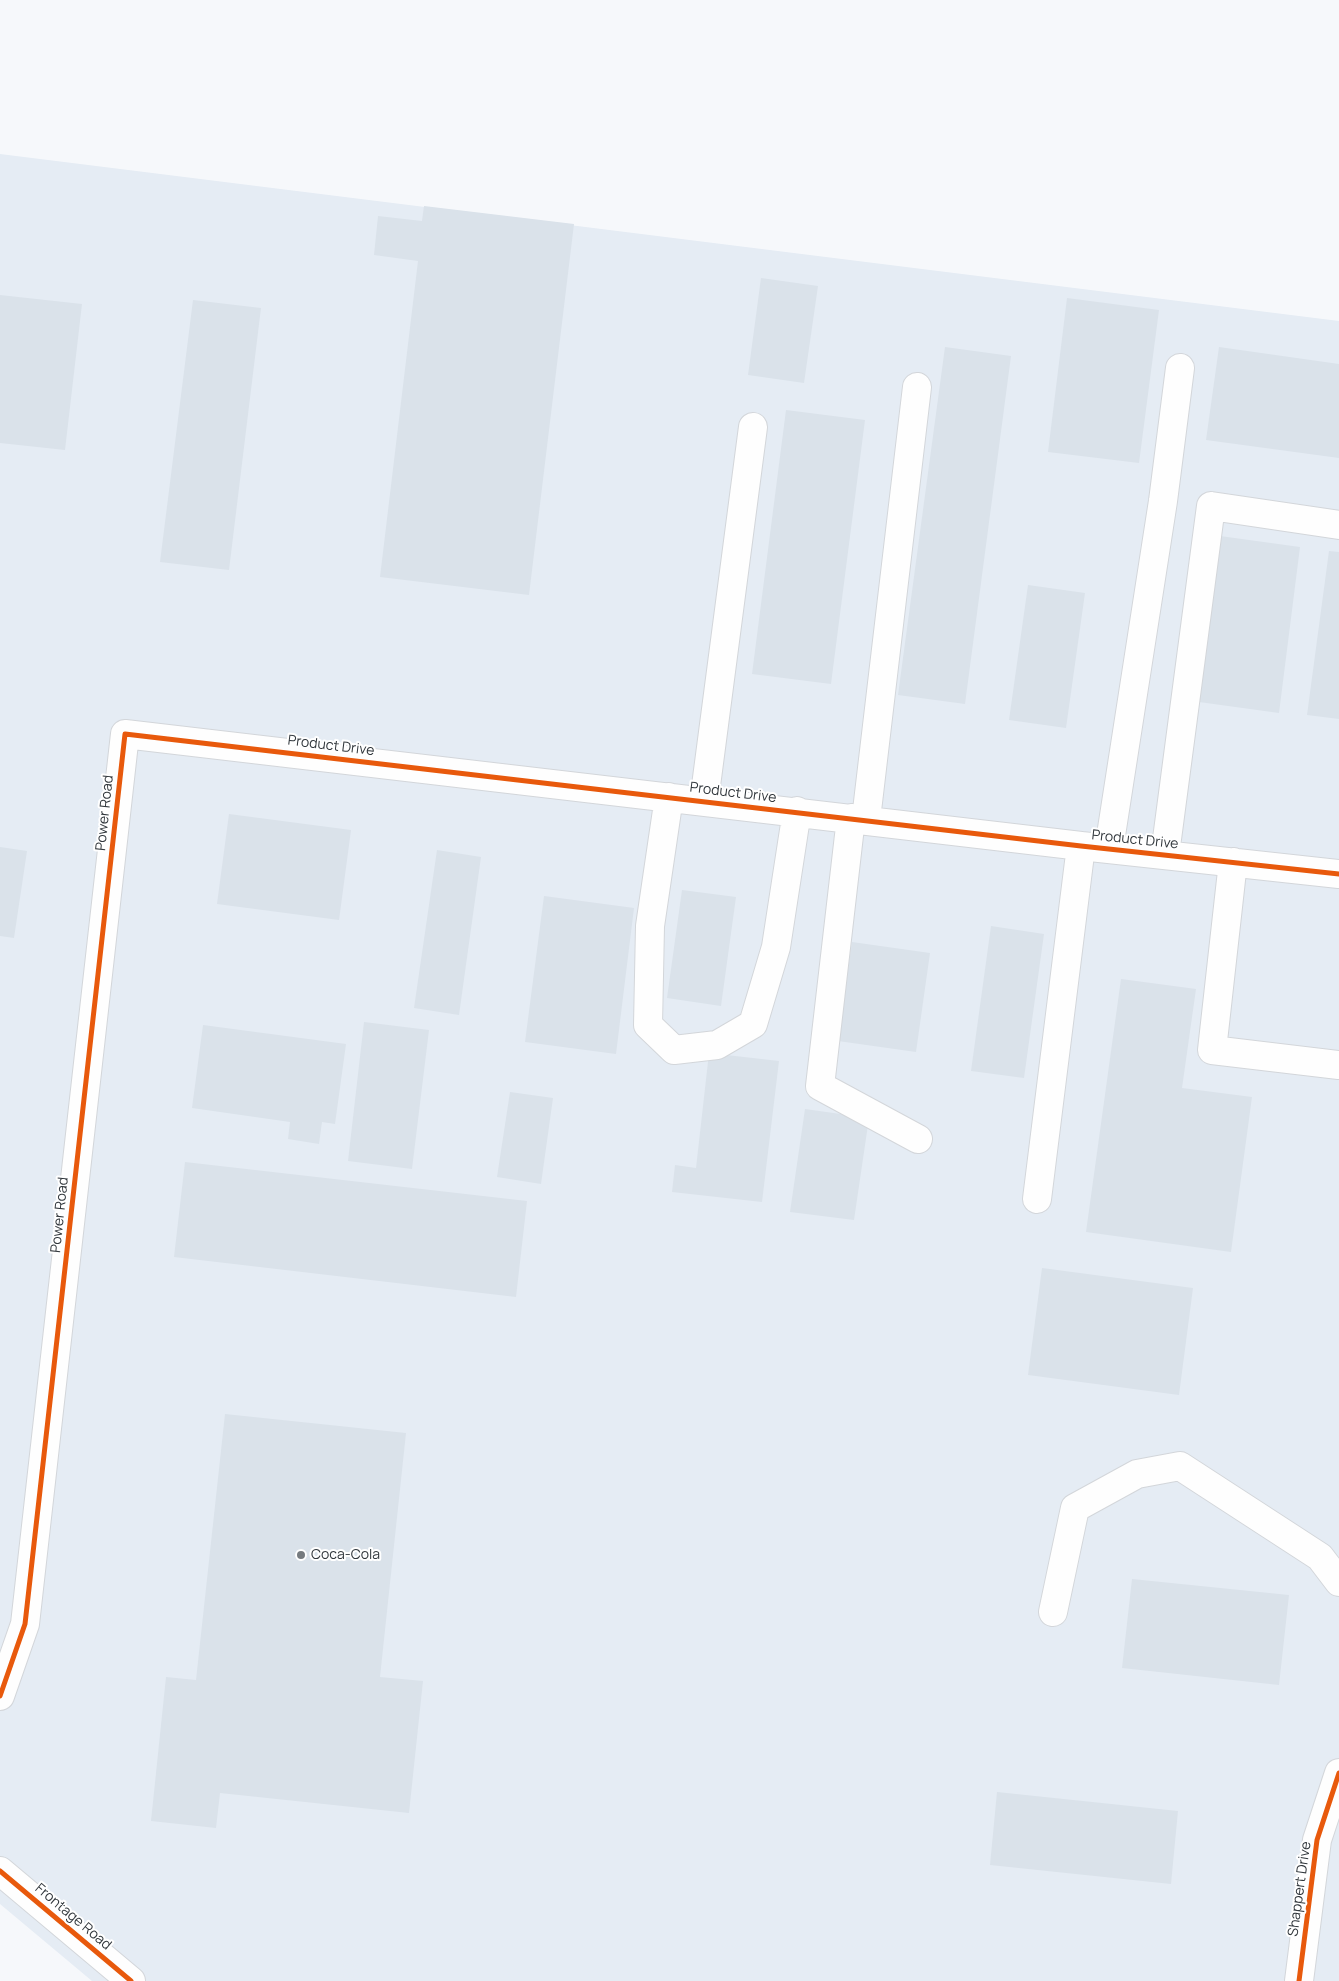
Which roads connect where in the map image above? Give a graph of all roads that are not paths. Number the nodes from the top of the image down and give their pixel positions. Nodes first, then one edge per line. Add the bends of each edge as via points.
1 (1180, 368) dead end
2 (917, 388) dead end
3 (753, 426) dead end
4 (1339, 525) edge
5 (125, 734) joint
6 (669, 797) junction
7 (704, 801) junction
8 (797, 811) junction
9 (858, 819) junction
10 (1081, 846) junction
11 (1109, 848) junction
12 (1165, 854) junction
13 (1233, 862) junction
14 (1339, 874) edge
15 (1339, 1064) edge
16 (918, 1139) dead end
17 (1037, 1199) dead end
18 (1339, 1582) edge
19 (1053, 1612) dead end
20 (0, 1696) edge
21 (1339, 1773) edge
22 (0, 1871) edge
23 (132, 1981) edge
24 (1299, 1981) edge

1 - 11 street via 1163,501
2 - 9 street
3 - 7 street
4 - 12 street via 1211,506
5 - 6 street, Product Drive
5 - 20 street, Power Road via 25,1624
6 - 7 street, Product Drive
6 - 8 street via 650,926 648,1025 674,1050 717,1045 753,1024 776,946
7 - 8 street, Product Drive
8 - 9 street, Product Drive
9 - 10 street, Product Drive
9 - 16 street via 820,1086
10 - 11 street, Product Drive
10 - 17 street
11 - 12 street, Product Drive
12 - 13 street, Product Drive
13 - 14 street, Product Drive
13 - 15 street via 1212,1050
18 - 19 street via 1320,1557 1180,1466 1137,1474 1075,1508
21 - 24 street, Shappert Drive via 1317,1840
22 - 23 street, Frontage Road

